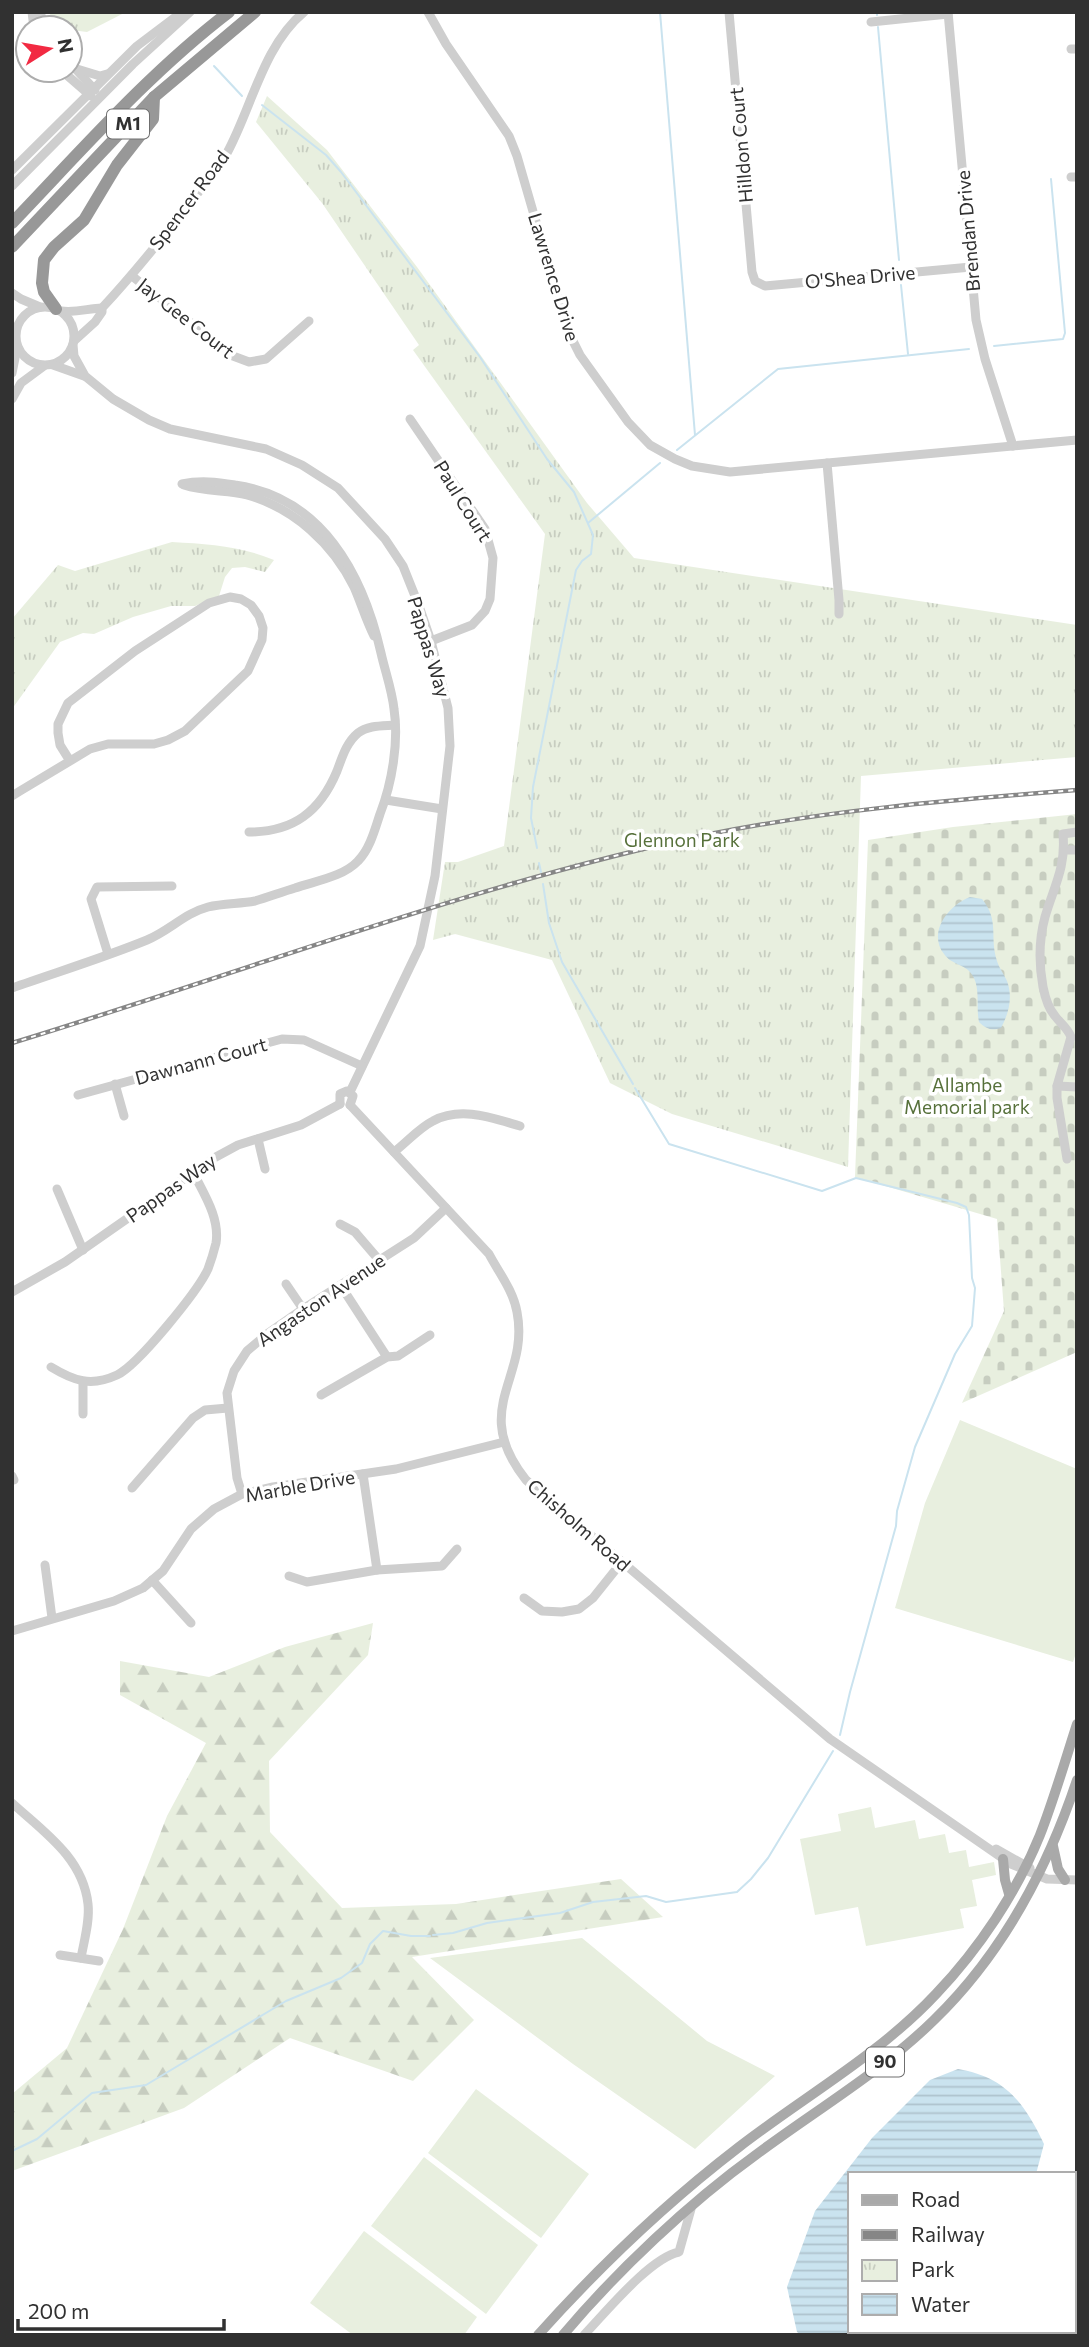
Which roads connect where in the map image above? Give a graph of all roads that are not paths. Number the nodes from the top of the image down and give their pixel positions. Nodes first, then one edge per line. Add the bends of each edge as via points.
1 (182, 12) edge
2 (190, 12) edge
3 (229, 12) edge
4 (255, 12) edge
5 (304, 12) edge
6 (428, 12) edge
7 (729, 12) edge
8 (948, 13) edge
9 (871, 22) dead end
10 (84, 70) edge
11 (108, 74) junction
12 (84, 83) edge
13 (72, 84) edge
14 (77, 84) edge
15 (90, 91) junction
16 (154, 97) junction
17 (100, 100) junction
18 (70, 111) junction
19 (12, 170) edge
20 (23, 175) junction
21 (12, 176) edge
22 (12, 186) edge
23 (12, 223) edge
24 (12, 247) edge
25 (971, 267) junction
26 (132, 276) junction
27 (754, 278) joint
28 (12, 293) edge
29 (40, 307) junction
30 (102, 308) junction
31 (58, 310) junction
32 (309, 321) dead end
33 (12, 324) edge
34 (16, 342) junction
35 (74, 343) junction
36 (48, 365) junction
37 (12, 373) edge
38 (85, 376) junction
39 (12, 399) edge
40 (410, 419) dead end
41 (1077, 440) edge
42 (1013, 446) junction
43 (827, 463) junction
44 (187, 486) dead end
45 (839, 609) dead end
46 (431, 641) junction
47 (395, 725) junction
48 (70, 761) junction
49 (12, 796) edge
50 (386, 800) junction
51 (442, 809) junction
52 (249, 832) dead end
53 (1077, 832) edge
54 (1077, 849) edge
55 (1064, 850) junction
56 (172, 886) dead end
57 (108, 954) junction
58 (12, 988) edge
59 (362, 1066) junction
60 (115, 1084) junction
61 (1057, 1086) junction
62 (1077, 1087) edge
63 (350, 1093) junction
64 (78, 1095) dead end
65 (340, 1104) junction
66 (350, 1105) junction
67 (124, 1116) dead end
68 (520, 1126) dead end
69 (258, 1139) junction
70 (394, 1152) junction
71 (1067, 1159) dead end
72 (265, 1169) dead end
73 (193, 1172) junction
74 (57, 1189) dead end
75 (446, 1208) junction
76 (340, 1224) dead end
77 (83, 1250) junction
78 (379, 1260) junction
79 (286, 1284) dead end
80 (341, 1286) junction
81 (12, 1292) edge
82 (303, 1310) junction
83 (430, 1335) dead end
84 (387, 1357) junction
85 (51, 1367) dead end
86 (83, 1382) junction
87 (321, 1395) dead end
88 (229, 1408) junction
89 (83, 1414) dead end
90 (504, 1442) junction
91 (363, 1474) junction
92 (132, 1488) dead end
93 (242, 1494) junction
94 (457, 1549) dead end
95 (621, 1563) junction
96 (45, 1565) dead end
97 (377, 1570) junction
98 (289, 1576) dead end
99 (152, 1580) junction
100 (524, 1598) dead end
101 (52, 1618) junction
102 (191, 1623) dead end
103 (12, 1630) edge
104 (1077, 1724) edge
105 (1077, 1780) edge
106 (12, 1803) edge
107 (982, 1843) junction
108 (1053, 1846) junction
109 (1003, 1859) junction
110 (1025, 1868) junction
111 (1039, 1875) junction
112 (1071, 1880) edge
113 (1009, 1894) junction
114 (60, 1955) dead end
115 (81, 1958) junction
116 (99, 1961) dead end
117 (691, 2208) junction
118 (538, 2335) edge
119 (563, 2335) edge
120 (584, 2335) edge

1 - 11 street
2 - 17 street
3 - 23 highway, M1 via 138,90
4 - 16 highway, M1
5 - 26 street, Spencer Road via 276,46 243,122 209,178
6 - 43 street, Lawrence Drive via 502,123 513,146 567,329 634,430 659,451 700,468 730,472
7 - 27 street, Hilldon Court
8 - 9 street
8 - 25 street, Brendan Drive
10 - 11 street
11 - 15 street
12 - 15 street
13 - 18 street via 75,99
14 - 15 street
15 - 17 street
15 - 18 street
16 - 24 highway, M1
16 - 31 highway via 153,119 111,174 85,220 44,260 44,292
17 - 20 street
18 - 19 street
20 - 21 street
20 - 22 street
25 - 27 street, O'Shea Drive via 765,286
25 - 42 street, Brendan Drive via 979,338
26 - 30 street, Spencer Road
26 - 32 street, Jay Gee Court via 233,356 249,362 266,359
28 - 29 street
29 - 31 street
29 - 34 street via 24,315
30 - 31 street via 82,313
30 - 35 street, Spencer Road
31 - 35 street via 72,324
33 - 34 street
34 - 36 street via 27,360
34 - 37 street
35 - 36 street via 61,361
35 - 38 street, Pappas Way via 74,356
36 - 38 street, Pappas Way
36 - 39 street via 21,383
38 - 46 street, Pappas Way via 149,420 170,429 266,449 338,488 403,566
40 - 46 street, Paul Court via 485,530 493,558 485,611 472,625
41 - 42 street, Lawrence Drive
42 - 43 street, Lawrence Drive
43 - 45 street
44 - 47 street via 199,481 252,487 290,503 321,529 346,560 368,605
46 - 51 street, Pappas Way via 448,708 450,746
47 - 50 street
47 - 52 street via 357,734 330,785 295,823 270,832
48 - 48 street via 58,733 68,703 135,650 209,604 230,597 251,606 259,616 262,640 248,671 185,731 154,744 108,744
48 - 49 street
50 - 51 street
50 - 57 street via 369,845 345,872 254,901 208,907 169,930
51 - 59 street, Pappas Way via 435,876 420,946
53 - 55 street via 1063,834
54 - 55 street
55 - 61 street via 1044,921 1040,964 1046,1002 1071,1037
56 - 57 street via 97,887 91,899
57 - 58 street
59 - 60 street, Dawnann Court via 304,1040 282,1039
59 - 63 street, Pappas Way
60 - 64 street, Dawnann Court
60 - 67 street
61 - 62 street
61 - 71 street
63 - 65 street via 340,1094
63 - 66 street
65 - 66 street
65 - 69 street, Pappas Way via 301,1125
66 - 70 street, Chisholm Road
68 - 70 street via 454,1113 432,1121
69 - 72 street
69 - 73 street, Pappas Way via 237,1145
70 - 75 street, Chisholm Road
73 - 77 street, Pappas Way
73 - 86 street via 214,1213 216,1241 208,1269 134,1362 117,1374
74 - 77 street
75 - 78 street, Angaston Avenue via 414,1238
75 - 90 street, Chisholm Road via 489,1254 517,1312 516,1350 501,1419
76 - 78 street via 355,1232
77 - 81 street, Pappas Way
78 - 80 street, Angaston Avenue
79 - 82 street
80 - 82 street, Angaston Avenue
80 - 84 street
82 - 88 street, Angaston Avenue via 247,1351 226,1393
83 - 84 street via 398,1356
84 - 87 street
85 - 86 street
86 - 89 street
88 - 92 street via 205,1410 193,1418
88 - 93 street, Angaston Avenue
90 - 91 street, Marble Drive
90 - 95 street, Chisholm Road via 527,1480
91 - 93 street, Marble Drive
91 - 97 street
93 - 99 street, Marble Drive via 191,1529
94 - 97 street via 442,1566
95 - 100 street via 579,1609 542,1611
95 - 107 street, Chisholm Road via 830,1739
96 - 101 street
97 - 98 street via 307,1582
99 - 101 street, Marble Drive via 114,1601
99 - 102 street
101 - 103 street, Marble Drive
104 - 110 main road, 90
105 - 108 main road, 90
106 - 115 street via 71,1856 81,1876 88,1905
107 - 109 street, Chisholm Road
107 - 110 street, Chisholm Road
108 - 111 main road, 90
108 - 112 main road via 1058,1869
109 - 110 street, Chisholm Road
109 - 113 main road
110 - 111 street, Chisholm Road
110 - 113 main road, 90
111 - 112 street, Chisholm Road
111 - 117 main road, 90 via 991,1954 935,2019 899,2052 755,2155
113 - 118 main road, 90 via 936,1995 874,2050 697,2181 615,2254
114 - 115 street
115 - 116 street
117 - 119 main road, 90
117 - 120 street via 680,2252 651,2267

